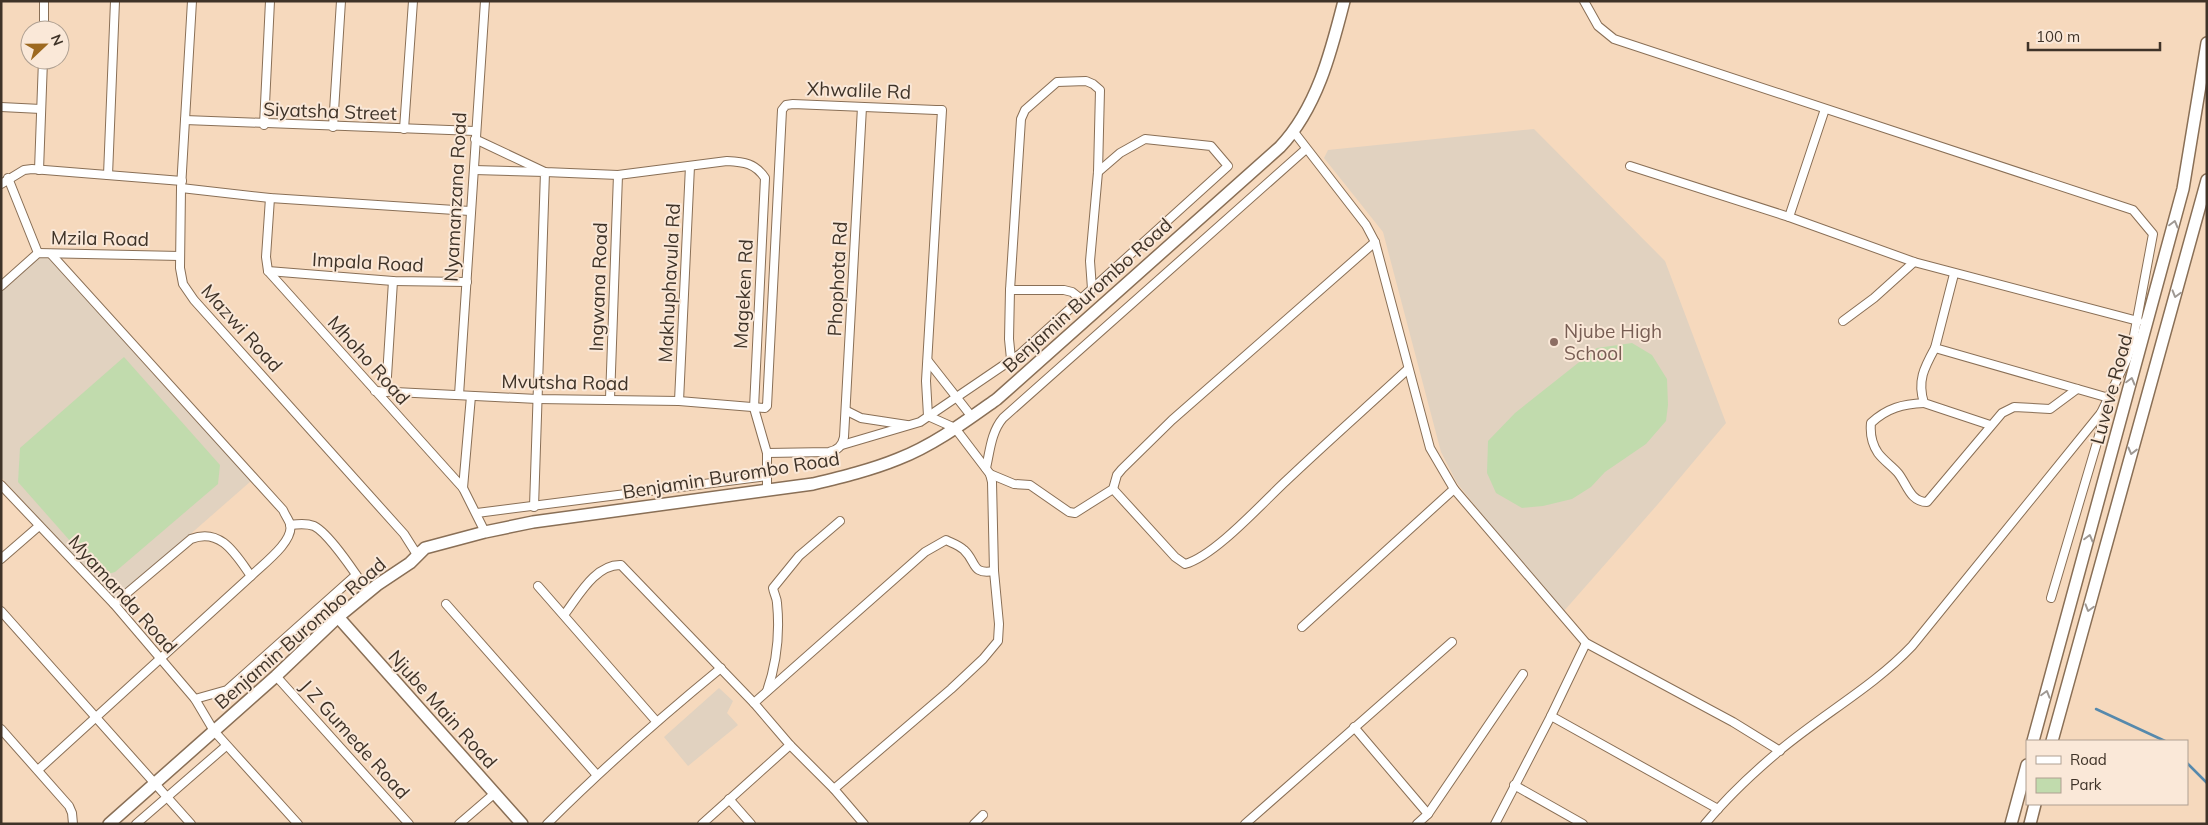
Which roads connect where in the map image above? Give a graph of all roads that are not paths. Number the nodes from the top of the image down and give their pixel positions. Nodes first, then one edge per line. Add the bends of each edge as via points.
1 (44, 1) edge
2 (115, 1) edge
3 (192, 1) edge
4 (270, 1) edge
5 (341, 1) edge
6 (413, 1) edge
7 (485, 1) edge
8 (1344, 1) edge
9 (1584, 1) edge
10 (44, 20) edge
11 (2207, 43) edge
12 (42, 70) edge
13 (1, 107) edge
14 (862, 107) junction
15 (1825, 109) junction
16 (41, 110) junction
17 (185, 120) junction
18 (264, 125) junction
19 (333, 127) junction
20 (404, 129) junction
21 (1294, 132) junction
22 (475, 135) junction
23 (1306, 149) junction
24 (690, 166) junction
25 (1630, 166) dead end
26 (39, 170) junction
27 (474, 170) junction
28 (545, 172) junction
29 (1098, 172) junction
30 (108, 175) junction
31 (618, 175) junction
32 (8, 178) junction
33 (2207, 180) edge
34 (1, 184) edge
35 (182, 184) junction
36 (2206, 193) edge
37 (270, 198) junction
38 (470, 211) junction
39 (1789, 217) junction
40 (1375, 242) junction
41 (38, 253) junction
42 (51, 254) junction
43 (180, 256) junction
44 (1914, 262) junction
45 (268, 272) junction
46 (1954, 274) junction
47 (393, 281) junction
48 (467, 282) junction
49 (1, 286) edge
50 (1092, 289) junction
51 (1010, 290) junction
52 (1081, 299) junction
53 (1843, 321) dead end
54 (2138, 321) junction
55 (1935, 348) junction
56 (1011, 359) junction
57 (928, 361) junction
58 (1408, 369) junction
59 (2077, 389) junction
60 (375, 391) junction
61 (386, 392) junction
62 (459, 394) junction
63 (471, 396) junction
64 (957, 397) junction
65 (2110, 398) junction
66 (537, 399) junction
67 (610, 399) junction
68 (680, 402) junction
69 (1924, 403) junction
70 (754, 408) junction
71 (847, 411) junction
72 (2101, 413) junction
73 (928, 416) junction
74 (972, 417) junction
75 (913, 425) junction
76 (1990, 425) junction
77 (955, 428) junction
78 (839, 448) junction
79 (766, 453) junction
80 (988, 471) junction
81 (767, 476) junction
82 (1, 485) edge
83 (463, 488) junction
84 (1113, 489) junction
85 (1454, 489) junction
86 (767, 490) junction
87 (534, 507) junction
88 (477, 513) junction
89 (840, 521) dead end
90 (290, 525) junction
91 (39, 526) junction
92 (485, 532) junction
93 (425, 548) junction
94 (1, 559) edge
95 (994, 571) junction
96 (356, 575) junction
97 (251, 576) junction
98 (538, 586) dead end
99 (368, 592) junction
100 (2051, 598) dead end
101 (114, 604) junction
102 (446, 604) dead end
103 (1, 611) edge
104 (564, 615) junction
105 (338, 617) junction
106 (1302, 626) dead end
107 (1452, 642) dead end
108 (1586, 643) junction
109 (161, 660) junction
110 (721, 668) junction
111 (1523, 674) dead end
112 (276, 676) junction
113 (767, 692) junction
114 (195, 699) junction
115 (754, 703) junction
116 (1551, 716) junction
117 (96, 718) junction
118 (656, 721) junction
119 (1354, 727) junction
120 (1, 730) edge
121 (214, 731) junction
122 (2033, 740) edge
123 (2052, 740) edge
124 (790, 745) junction
125 (226, 746) junction
126 (1780, 751) junction
127 (2026, 768) edge
128 (38, 770) junction
129 (596, 774) junction
130 (154, 783) junction
131 (1514, 785) junction
132 (834, 789) junction
133 (495, 793) junction
134 (167, 797) junction
135 (729, 799) junction
136 (2035, 805) edge
137 (1718, 808) junction
138 (1428, 814) junction
139 (983, 815) dead end
140 (73, 824) edge
141 (109, 824) edge
142 (136, 824) edge
143 (191, 824) edge
144 (298, 824) edge
145 (409, 824) edge
146 (458, 824) edge
147 (522, 824) edge
148 (546, 824) edge
149 (702, 824) edge
150 (751, 824) edge
151 (864, 824) edge
152 (974, 824) edge
153 (1245, 824) edge
154 (1417, 824) edge
155 (1495, 824) edge
156 (1583, 824) edge
157 (1705, 824) edge
158 (2011, 824) edge
159 (2030, 824) edge

1 - 10 street
2 - 30 street
3 - 17 street, Mazwi Road
4 - 18 street
5 - 19 street
6 - 20 street
7 - 22 street, Nyamanzana Road
8 - 21 street, Benjamin Burombo Road via 1320,83
9 - 15 street via 1598,26 1614,39
122 -> 11 street, Luveve Road via 2183,189
12 - 16 street
13 - 16 street
14 - 57 street, Xhwalile Rd via 942,110
14 - 70 street, Xhwalile Rd via 793,104 782,110 767,406
14 - 71 street, Phophota Rd
15 - 39 street
15 - 54 street via 2133,210 2153,234
16 - 26 street
17 - 18 street, Siyatsha Street
17 - 35 street, Mazwi Road
18 - 19 street, Siyatsha Street
19 - 20 street, Siyatsha Street
20 - 22 street, Siyatsha Street
21 - 23 street
21 - 74 street, Benjamin Burombo Road via 997,399
22 - 27 street, Nyamanzana Road
22 - 28 street
23 - 40 street via 1366,225
23 - 80 street via 1002,418 993,434
24 - 31 street
24 - 68 street, Makhuphavula Rd
24 - 70 street, Mageken Rd via 746,162 765,178
25 - 39 street
26 - 30 street
26 - 32 street via 24,170
27 - 28 street
27 - 38 street, Nyamanzana Road
28 - 31 street
28 - 66 street
29 - 50 street via 1090,260
29 - 50 street via 1120,153 1145,139 1211,146 1228,166
29 - 51 street via 1100,90 1086,81 1057,82 1022,115
30 - 35 street
31 - 67 street, Ingwana Road
32 - 34 street
32 - 41 street
33 - 36 street, Luveve Road
35 - 37 street
35 - 43 street, Mazwi Road
36 -> 123 street, Luveve Road via 2145,400
37 - 38 street
37 - 45 street
38 - 48 street, Nyamanzana Road
39 - 44 street
40 - 58 street
40 - 84 street via 1172,420 1122,469
41 - 42 street, Mzila Road
41 - 49 street, Mzila Road
42 - 43 street, Mzila Road
42 - 90 street via 283,510
43 - 93 street, Mazwi Road via 181,276 188,292 404,534 416,553
44 - 46 street
44 - 53 street
45 - 47 street, Impala Road
45 - 60 street, Mhoho Road
46 - 54 street
46 - 55 street
47 - 48 street, Impala Road
47 - 61 street
48 - 62 street, Nyamanzana Road
50 - 52 street
51 - 52 street via 1064,290
51 - 56 street
52 - 56 street
54 - 65 street via 2128,359
55 - 59 street
55 - 69 street via 1919,389
56 - 64 street
57 - 64 street
57 - 73 street, Xhwalile Rd
58 - 84 street via 1213,548 1194,561 1185,564 1175,557
58 - 85 street via 1430,448
59 - 65 street
59 - 76 street via 2050,409 2009,408
60 - 61 street, Mvutsha Road
60 - 83 street, Mhoho Road
61 - 62 street, Mvutsha Road
62 - 63 street, Mvutsha Road
63 - 66 street, Mvutsha Road
63 - 83 street
64 - 73 street
64 - 74 street
65 - 72 street
66 - 67 street, Mvutsha Road
66 - 87 street
67 - 68 street, Mvutsha Road
68 - 70 street, Mvutsha Road
69 - 76 street
69 - 76 street via 1903,404 1875,418 1870,429 1878,454 1921,502 1927,502
70 - 79 street, Mageken Rd
71 - 75 street via 867,420
71 - 78 street, Phophota Rd
72 - 100 street via 2101,429
72 - 126 street via 1912,646 1885,672
73 - 75 street
73 - 77 street
74 - 77 street, Benjamin Burombo Road
75 - 78 street
77 - 80 street
77 - 86 street, Benjamin Burombo Road via 900,458 874,467 813,484
78 - 79 street via 818,453
79 - 81 street, Mageken Rd
80 - 84 street via 1014,484 1030,485 1075,513
80 - 95 street via 992,482
81 - 86 street, Mageken Rd
81 - 87 street
82 - 91 street, Myamanda Road
83 - 88 street, Mhoho Road
85 - 106 street
85 - 108 street
86 - 92 street, Benjamin Burombo Road via 533,522
87 - 88 street
88 - 92 street, Mhoho Road
89 - 113 street via 787,568 773,588 777,601 778,638 776,664
90 - 96 street via 306,524 318,529
90 - 97 street via 286,543
91 - 94 street
91 - 101 street, Myamanda Road
92 - 93 street, Benjamin Burombo Road
93 - 99 street, Benjamin Burombo Road
95 - 113 street via 980,572 965,550 955,544 946,540 936,544
95 - 132 street via 998,642 951,689
96 - 99 street
96 - 114 street via 227,690
97 - 101 street via 237,556 218,538 200,535 191,539
97 - 109 street
98 - 104 street
99 - 105 street, Benjamin Burombo Road
101 - 109 street, Myamanda Road
102 - 129 street
103 - 117 street
104 - 110 street via 594,577 607,568 621,565
104 - 118 street
105 - 112 street, Benjamin Burombo Road
105 - 133 street, Njube Main Road
107 - 119 street
108 - 116 street
108 - 126 street
109 - 114 street, Myamanda Road
109 - 117 street
110 - 115 street
110 - 118 street
111 - 138 street
112 - 121 street, Benjamin Burombo Road
112 - 145 street, J Z Gumede Road
113 - 115 street
114 - 121 street, Myamanda Road
115 - 124 street
116 - 131 street
116 - 137 street
117 - 128 street
117 - 130 street
118 - 129 street
119 - 138 street
119 - 153 street
120 - 128 street
121 - 125 street, Myamanda Road
121 - 130 street, Benjamin Burombo Road
124 - 132 street
124 - 135 street
125 - 134 street
125 - 144 street, Myamanda Road
126 - 137 street
127 - 158 street
128 - 140 street via 69,806
129 - 148 street
130 - 134 street
130 - 141 street, Benjamin Burombo Road
131 - 155 street
131 - 156 street
132 - 151 street
133 - 146 street
133 - 147 street, Njube Main Road
134 - 142 street
134 - 143 street
135 - 149 street
135 - 150 street
136 - 159 street
137 - 157 street
138 - 154 street
139 - 152 street

